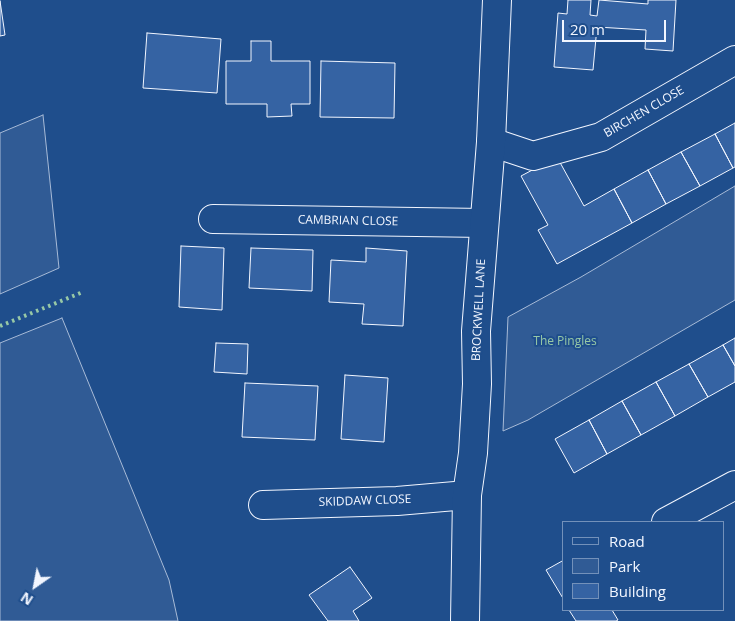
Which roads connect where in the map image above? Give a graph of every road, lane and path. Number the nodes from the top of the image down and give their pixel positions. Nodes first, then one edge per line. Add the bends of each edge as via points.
1 (498, 0) edge
2 (735, 60) edge
3 (491, 142) junction
4 (212, 219) dead end
5 (484, 223) junction
6 (735, 485) edge
7 (467, 495) junction
8 (263, 505) dead end
9 (668, 521) edge
10 (466, 621) edge

1 - 3 street, BROCKWELL LANE
2 - 3 street, BIRCHEN CLOSE via 601,137 533,156
3 - 5 street, BROCKWELL LANE
4 - 5 street, CAMBRIAN CLOSE
5 - 7 street, BROCKWELL LANE via 476,331 473,453
6 - 9 street
7 - 8 street, SKIDDAW CLOSE via 397,501
7 - 10 street, BROCKWELL LANE

